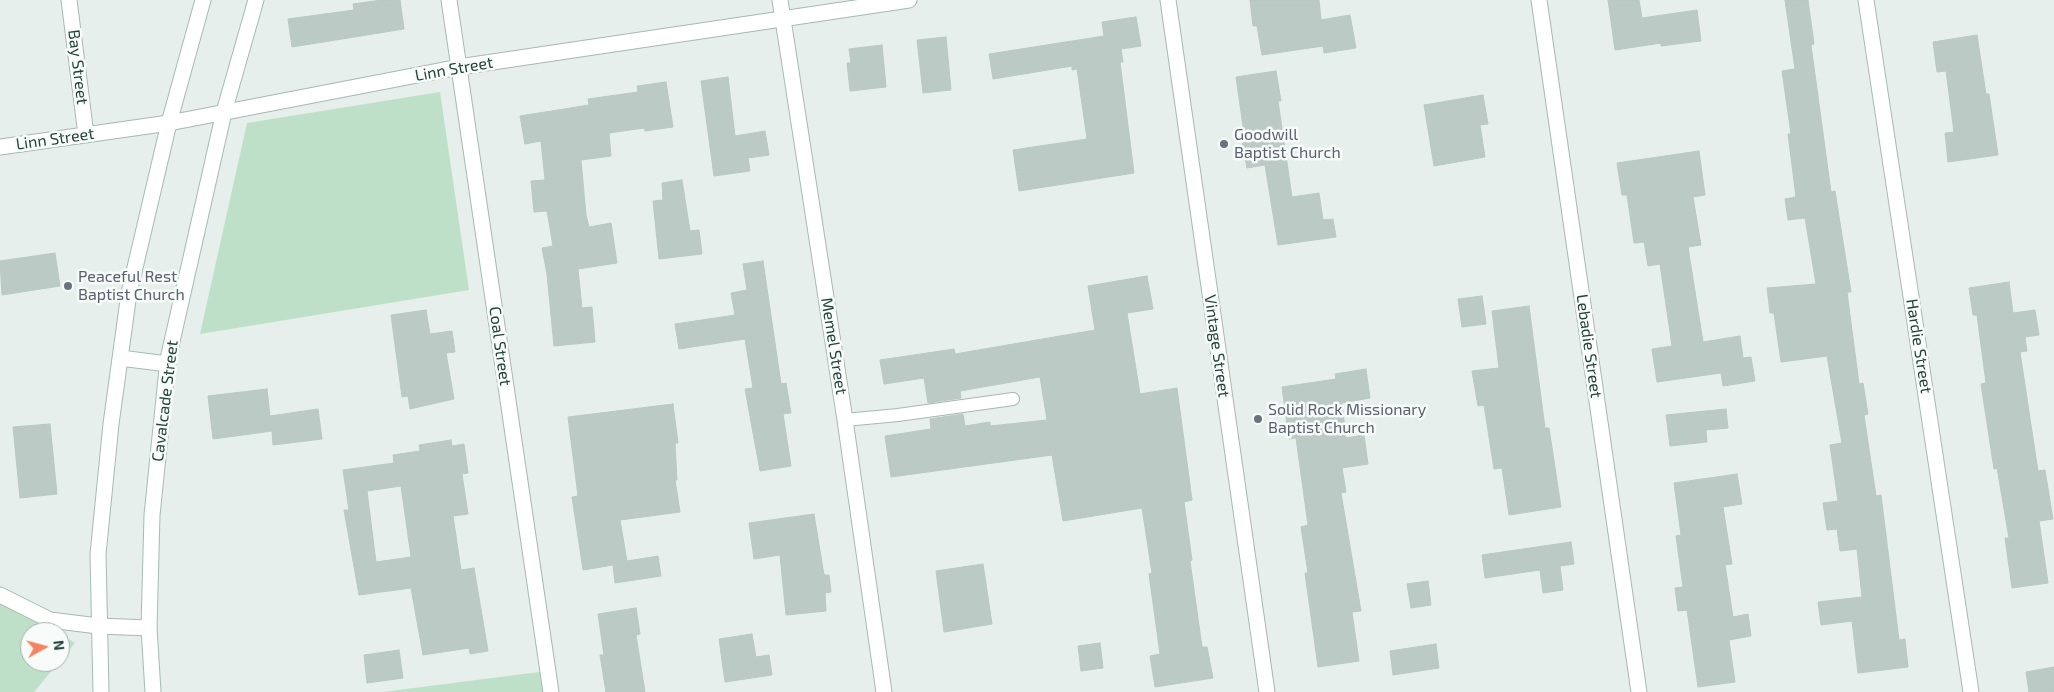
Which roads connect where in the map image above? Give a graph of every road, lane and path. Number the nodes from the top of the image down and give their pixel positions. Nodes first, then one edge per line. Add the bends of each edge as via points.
1 (69, 0) edge
2 (202, 0) edge
3 (256, 0) edge
4 (449, 0) edge
5 (780, 0) edge
6 (909, 0) edge
7 (1168, 0) edge
8 (1539, 0) edge
9 (1866, 0) edge
10 (782, 18) junction
11 (459, 67) junction
12 (224, 112) junction
13 (169, 123) junction
14 (86, 135) junction
15 (0, 147) edge
16 (120, 358) junction
17 (168, 364) junction
18 (1013, 399) dead end
19 (845, 420) junction
20 (0, 595) edge
21 (98, 626) junction
22 (149, 628) junction
23 (101, 692) edge
24 (153, 692) edge
25 (551, 692) edge
26 (884, 692) edge
27 (1267, 692) edge
28 (1639, 692) edge
29 (1971, 692) edge

1 - 14 street, Bay Street
2 - 13 street
3 - 12 street, Cavalcade Street
4 - 11 street, Coal Street
5 - 10 street, Memel Street
6 - 10 street, Linn Street
7 - 27 street, Vintage Street
8 - 28 street, Lebadie Street
9 - 29 street, Hardie Street
10 - 11 street, Linn Street
10 - 19 street, Memel Street
11 - 12 street, Linn Street
11 - 25 street, Coal Street
12 - 13 street, Linn Street
12 - 17 street, Cavalcade Street
13 - 14 street, Linn Street
13 - 16 street via 129,292
14 - 15 street, Linn Street
16 - 17 street
16 - 21 street via 98,554
17 - 22 street, Cavalcade Street via 152,514
18 - 19 lane
19 - 26 street, Memel Street
20 - 21 street via 50,620
21 - 22 street
21 - 23 street
22 - 24 street, Cavalcade Street

